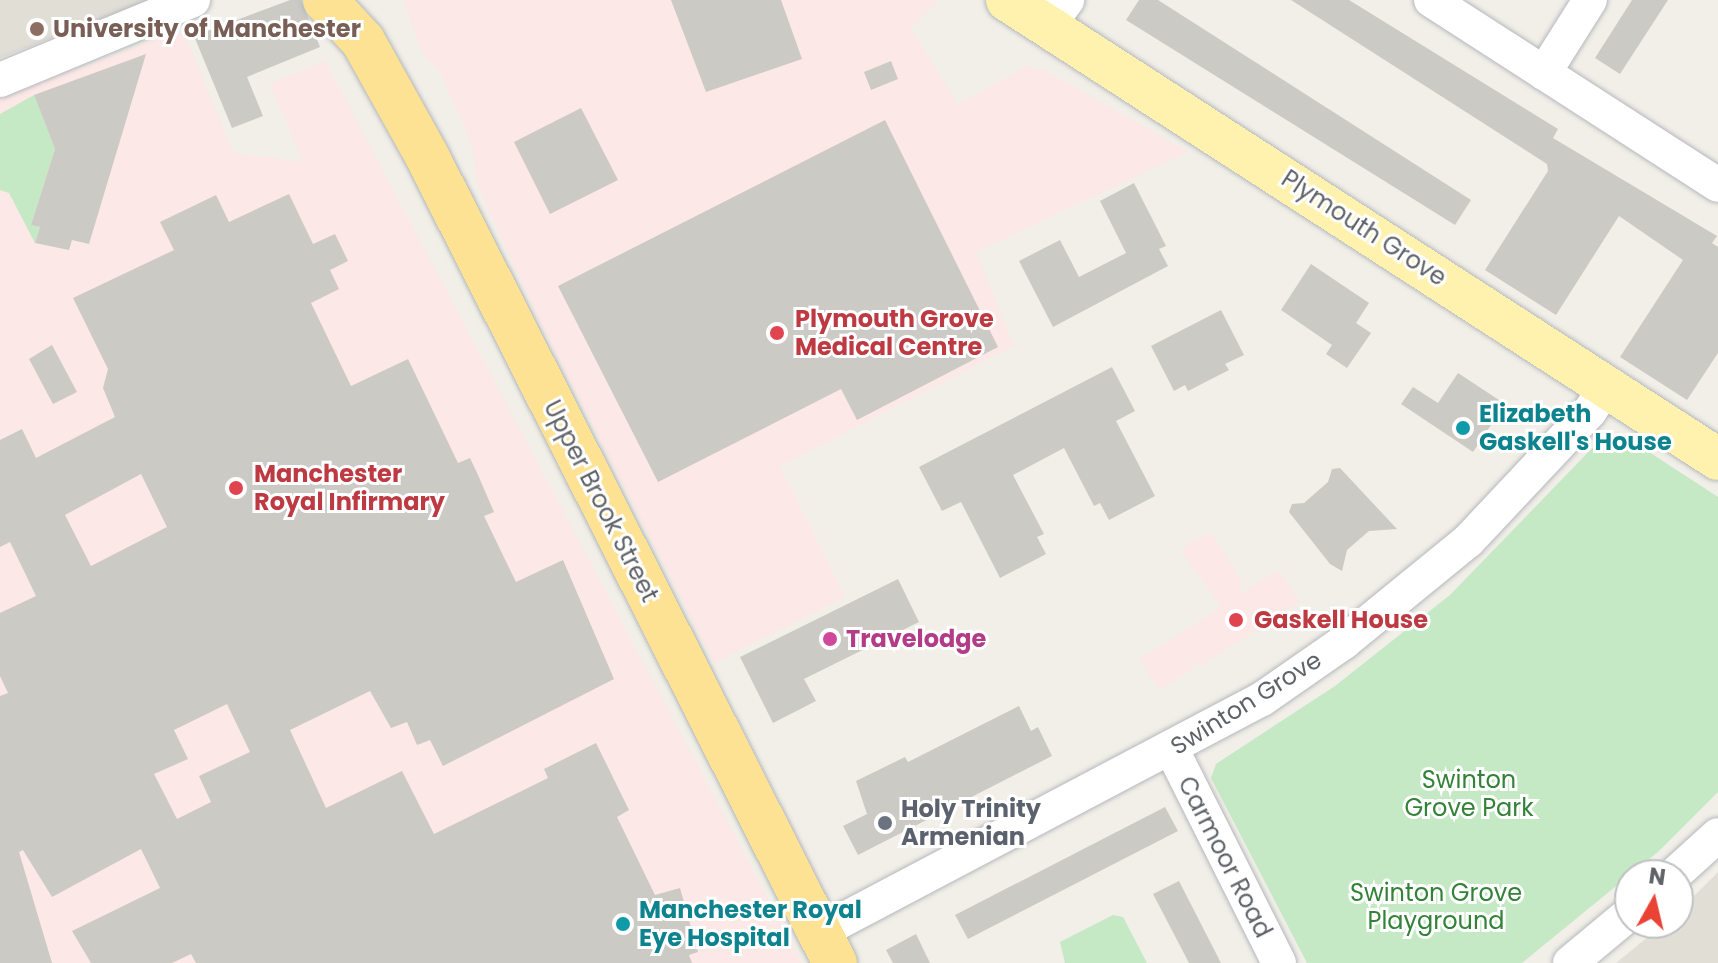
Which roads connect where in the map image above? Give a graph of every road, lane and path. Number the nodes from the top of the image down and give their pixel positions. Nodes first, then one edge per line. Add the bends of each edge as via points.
1 (193, 0) edge
2 (1007, 0) edge
3 (1431, 0) edge
4 (1590, 0) edge
5 (353, 11) edge
6 (1058, 13) edge
7 (1544, 73) junction
8 (0, 80) edge
9 (1718, 185) edge
10 (1607, 386) junction
11 (1718, 459) edge
12 (1172, 750) junction
13 (1718, 835) edge
14 (1692, 859) edge
15 (1614, 926) edge
16 (828, 948) edge
17 (1279, 963) edge
18 (1570, 963) edge

1 - 8 street
2 - 6 main road, Plymouth Grove
3 - 7 street
4 - 7 street
5 - 16 highway, Upper Brook Street
6 - 10 main road, Plymouth Grove
7 - 9 street
10 - 11 main road, Plymouth Grove
10 - 12 street, Swinton Grove via 1590,411 1468,541 1344,642 1262,699
12 - 16 street, Swinton Grove
12 - 17 street, Carmoor Road
13 - 14 street
15 - 18 street

